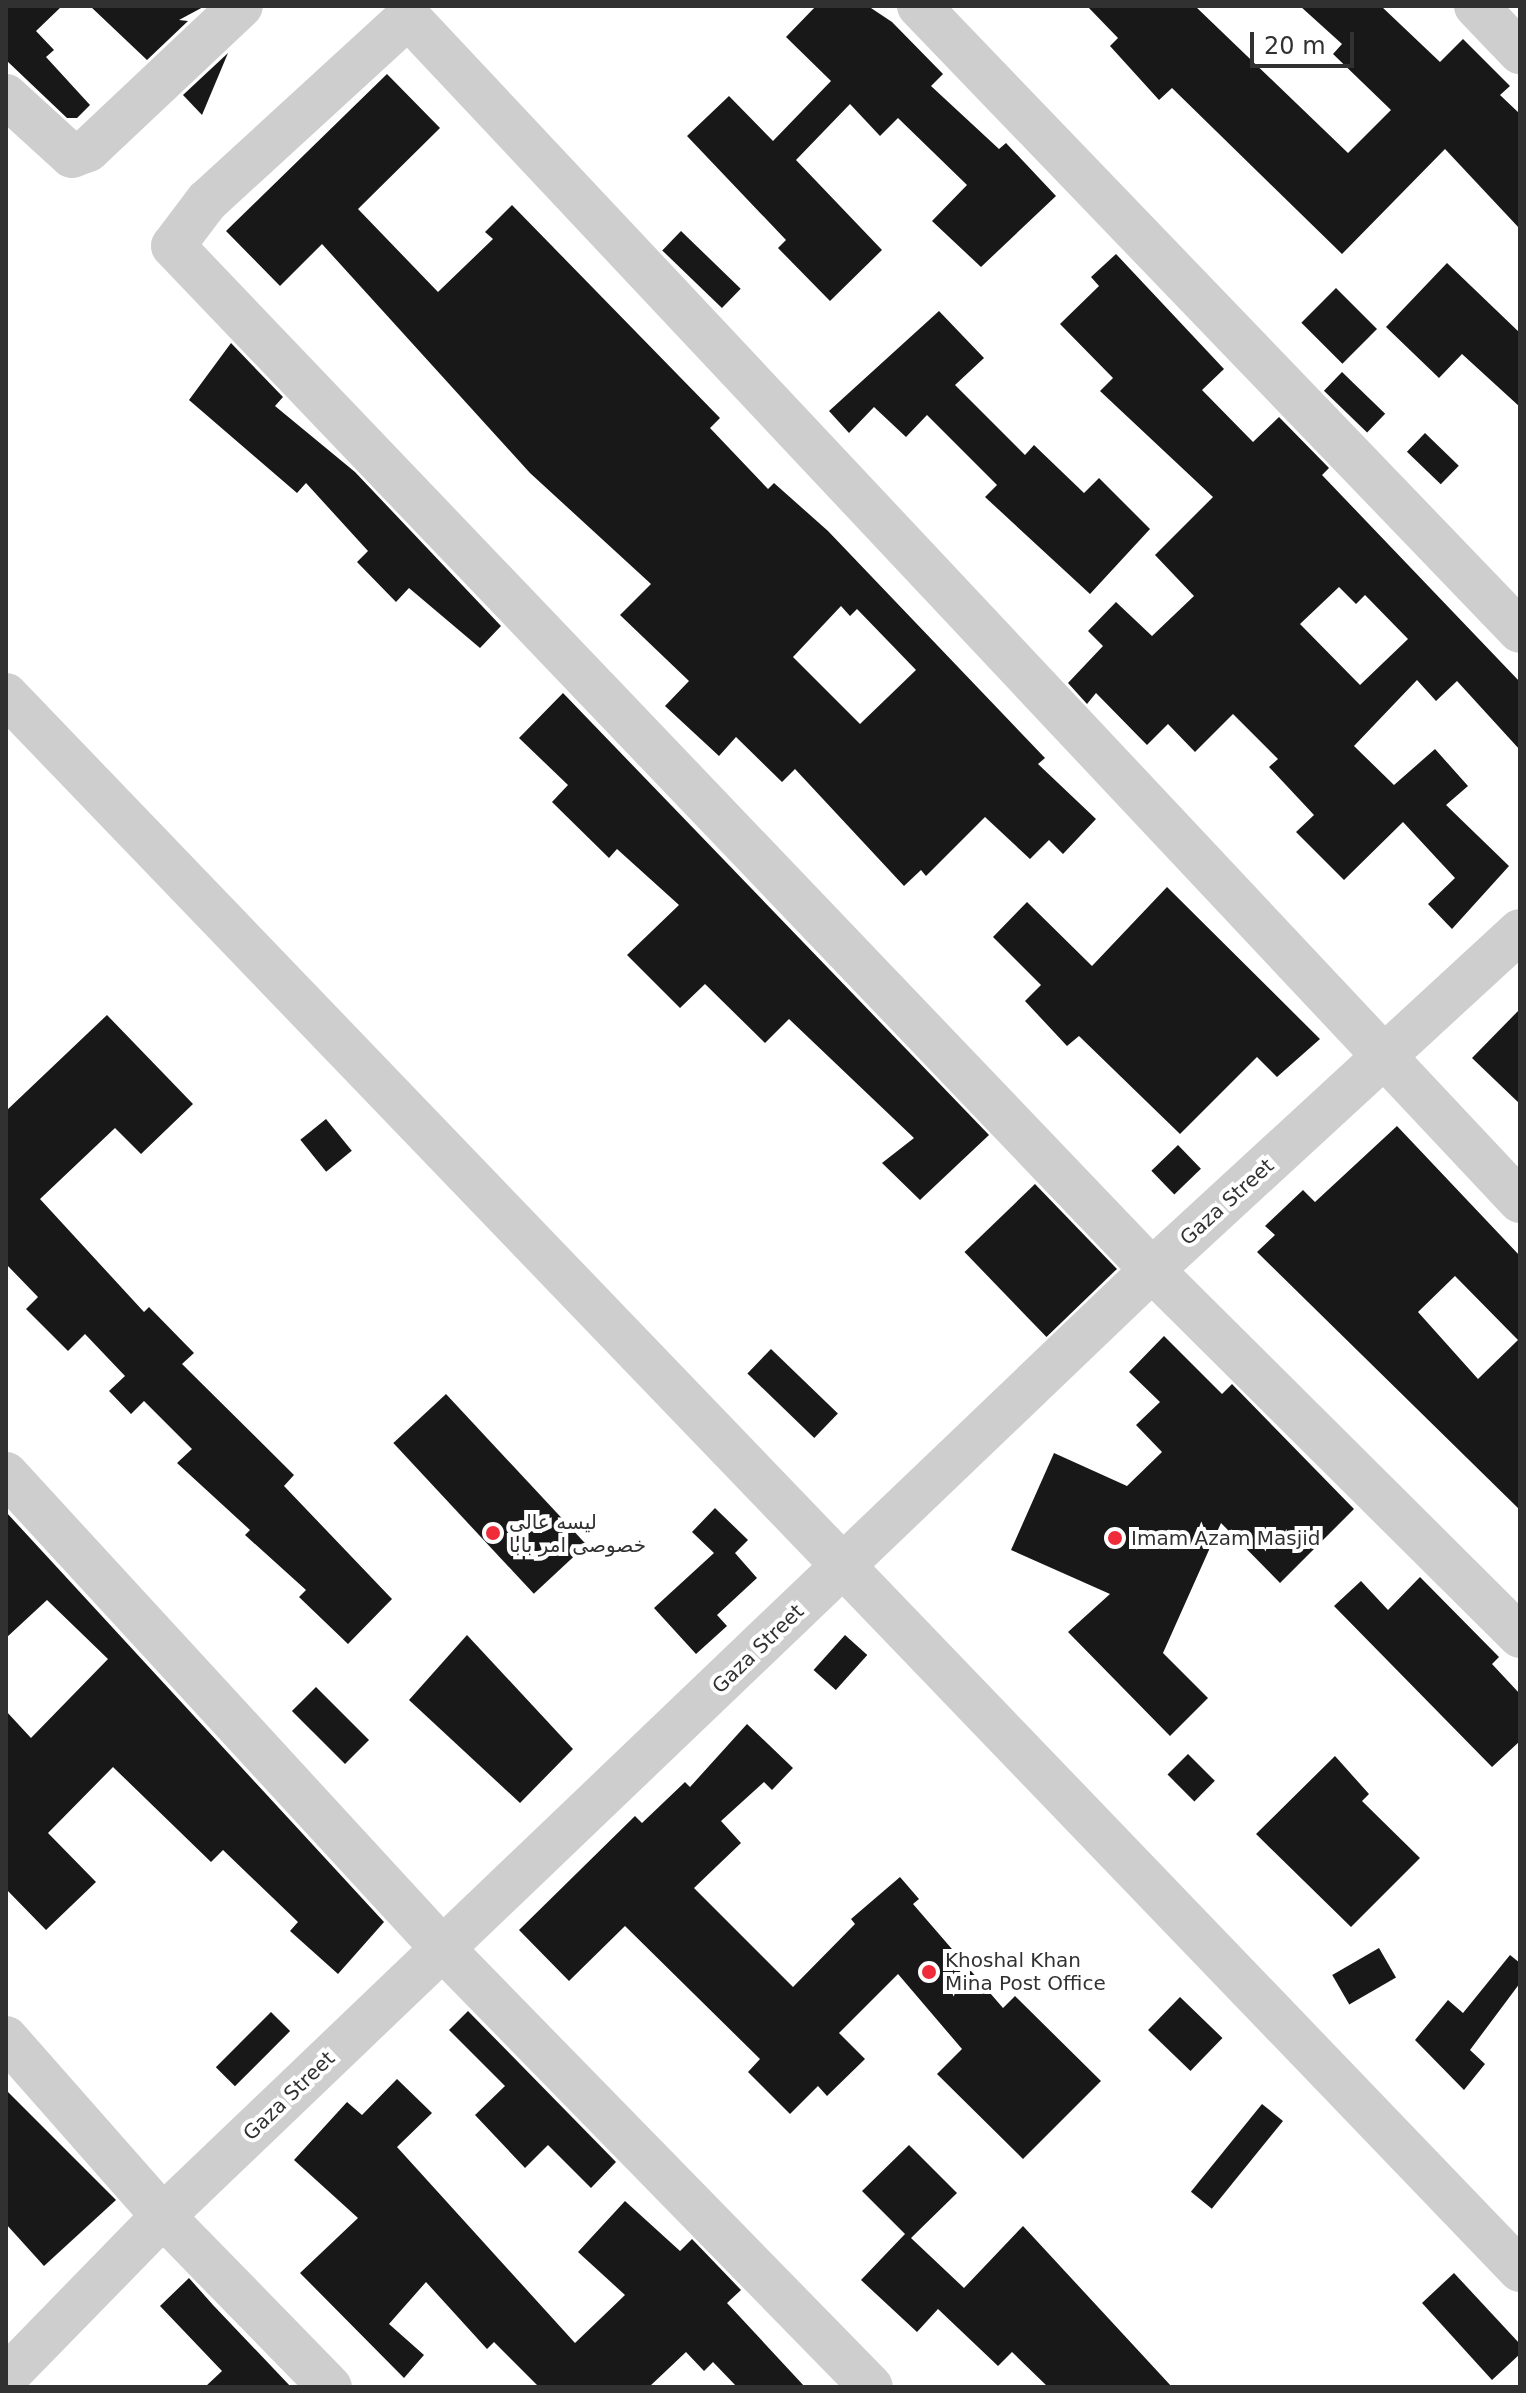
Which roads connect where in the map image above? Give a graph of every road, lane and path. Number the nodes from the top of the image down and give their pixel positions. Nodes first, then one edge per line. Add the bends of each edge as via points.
1 (241, 6) edge
2 (919, 6) edge
3 (1476, 6) edge
4 (1520, 52) edge
5 (6, 96) edge
6 (1520, 631) edge
7 (6, 695) edge
8 (1520, 931) edge
9 (1382, 1061) junction
10 (1520, 1201) edge
11 (1152, 1270) junction
12 (6, 1474) edge
13 (843, 1568) junction
14 (1520, 1636) edge
15 (443, 1949) junction
16 (6, 2038) edge
17 (163, 2216) junction
18 (1520, 2270) edge
19 (6, 2377) edge
20 (330, 2387) edge
21 (871, 2387) edge

1 - 5 street via 88,150 72,156 50,142
2 - 6 street
3 - 4 street
7 - 13 street
8 - 9 street, Gaza Street
9 - 10 street
9 - 11 street, Gaza Street
9 - 11 street via 408,17 207,201 173,246
11 - 13 street, Gaza Street
11 - 14 street
12 - 15 street
13 - 15 street, Gaza Street
13 - 18 street
15 - 17 street, Gaza Street
15 - 21 street
16 - 17 street
17 - 19 street, Gaza Street
17 - 20 street

